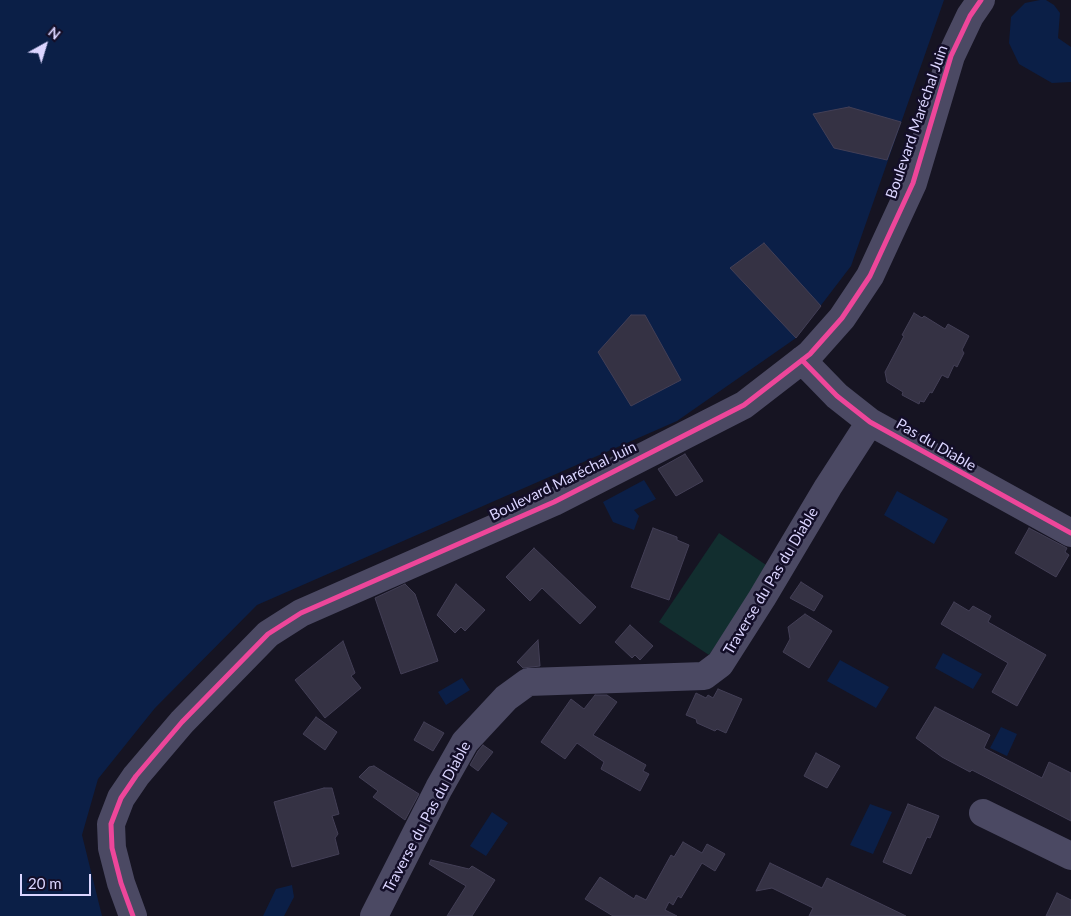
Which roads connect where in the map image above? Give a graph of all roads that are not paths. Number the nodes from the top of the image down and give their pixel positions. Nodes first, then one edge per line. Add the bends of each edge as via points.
1 (981, 0) edge
2 (802, 360) junction
3 (870, 422) junction
4 (1071, 533) edge
5 (983, 813) dead end
6 (1071, 856) edge
7 (133, 916) edge
8 (374, 916) edge

1 - 2 street, Boulevard Maréchal Juin via 951,56 913,183 870,276 842,318
2 - 3 street, Pas du Diable via 837,396
2 - 7 street, Boulevard Maréchal Juin via 744,405 563,498 301,613 268,634 182,722 121,798 111,824 112,848
3 - 4 street, Pas du Diable
3 - 8 street, Traverse du Pas du Diable via 720,664 704,676 528,682 506,698 465,742
5 - 6 street

